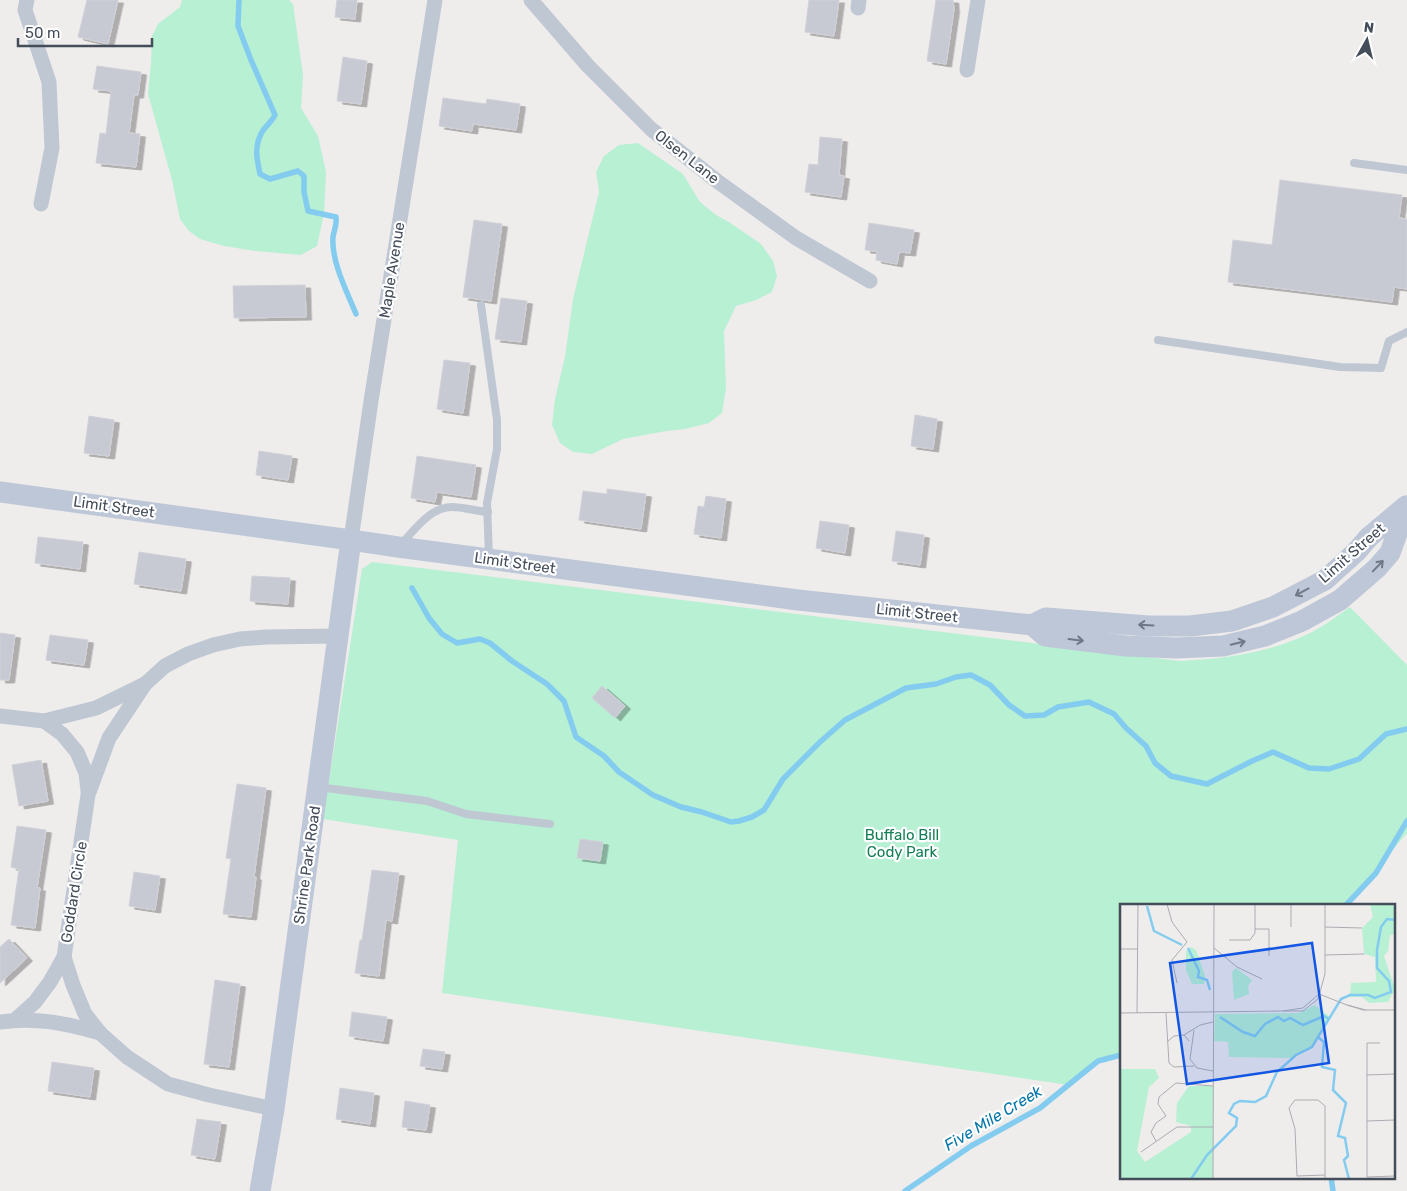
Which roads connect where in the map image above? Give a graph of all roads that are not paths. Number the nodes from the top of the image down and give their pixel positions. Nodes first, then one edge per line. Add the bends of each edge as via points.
1 (26, 0) edge
2 (435, 0) edge
3 (531, 0) edge
4 (978, 0) edge
5 (968, 70) dead end
6 (1354, 163) dead end
7 (1407, 170) edge
8 (41, 204) dead end
9 (870, 281) dead end
10 (481, 305) dead end
11 (1407, 332) edge
12 (1158, 340) dead end
13 (0, 492) edge
14 (1407, 506) edge
15 (488, 512) junction
16 (351, 540) junction
17 (398, 547) junction
18 (489, 559) junction
19 (338, 636) junction
20 (145, 684) junction
21 (0, 716) edge
22 (44, 721) junction
23 (318, 787) junction
24 (88, 795) junction
25 (550, 824) dead end
26 (64, 957) junction
27 (8, 1021) edge
28 (100, 1033) junction
29 (274, 1109) junction
30 (260, 1191) edge

1 - 8 street via 24,10 49,82 52,148
2 - 16 street, Maple Avenue
3 - 9 street, Olsen Lane via 588,66 651,128 796,238
4 - 5 street
6 - 7 lane
10 - 15 lane via 497,449
11 - 12 lane via 1389,341 1381,368 1340,367
13 - 16 street, Limit Street
14 - 18 street, Limit Street via 1390,553 1340,600 1265,636 1223,646 1126,646 1045,636 1032,625 798,600
15 - 17 lane via 452,507 437,510
15 - 18 lane
16 - 17 street, Limit Street
16 - 19 street, Shrine Park Road
17 - 18 street, Limit Street
19 - 20 street, Goddard Circle via 266,637 213,645 165,666
19 - 23 street, Shrine Park Road
20 - 22 street, Goddard Circle via 96,708
20 - 24 street, Goddard Circle via 109,738
21 - 22 street
22 - 24 street via 62,734 77,752 86,773
23 - 25 lane via 427,802 466,814
23 - 29 street, Shrine Park Road
24 - 26 street, Goddard Circle
26 - 27 street via 35,1002
26 - 28 street, Goddard Circle via 85,1014
27 - 28 street via 48,1021
28 - 29 street, Goddard Circle via 127,1057 168,1084
29 - 30 street, Shrine Park Road

